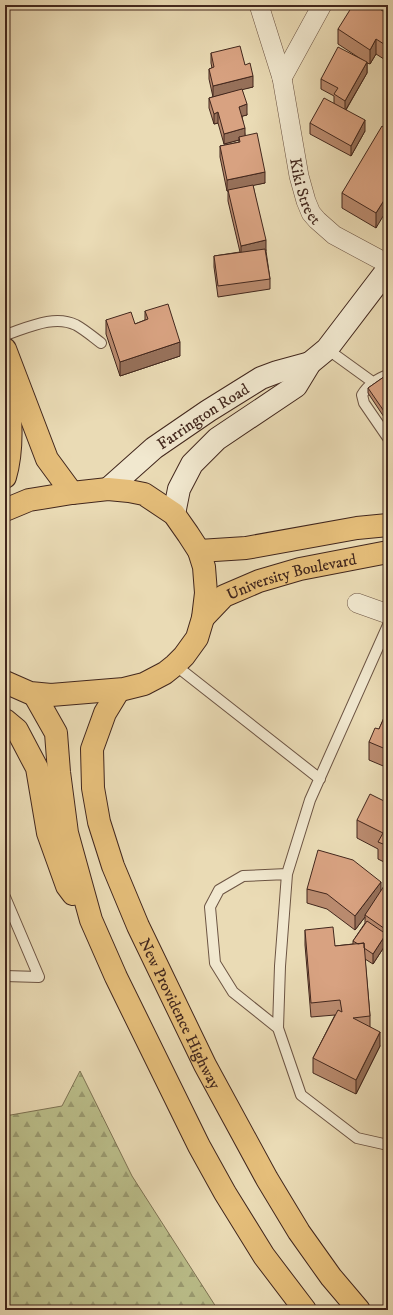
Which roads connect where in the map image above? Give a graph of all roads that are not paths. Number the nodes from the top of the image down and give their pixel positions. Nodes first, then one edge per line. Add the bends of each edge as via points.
1 (259, 5) edge
2 (322, 5) edge
3 (282, 78) junction
4 (388, 264) edge
5 (388, 269) edge
6 (5, 335) edge
7 (101, 343) dead end
8 (5, 349) edge
9 (327, 349) junction
10 (5, 357) edge
11 (310, 364) junction
12 (388, 375) edge
13 (374, 383) junction
14 (388, 438) edge
15 (5, 477) edge
16 (108, 490) junction
17 (72, 493) junction
18 (5, 510) edge
19 (174, 514) junction
20 (388, 525) edge
21 (199, 551) junction
22 (388, 552) edge
23 (357, 603) dead end
24 (388, 614) edge
25 (203, 618) junction
26 (388, 625) edge
27 (175, 665) junction
28 (5, 682) edge
29 (119, 690) junction
30 (34, 694) junction
31 (5, 720) edge
32 (320, 779) junction
33 (287, 874) junction
34 (5, 897) edge
35 (91, 920) junction
36 (5, 976) edge
37 (278, 1028) junction
38 (388, 1145) edge
39 (305, 1310) edge
40 (359, 1310) edge

1 - 3 street, Kiki Street
2 - 3 street
3 - 4 street, Kiki Street via 299,176 312,213 334,235
5 - 9 street, Farrington Road
6 - 7 lane via 61,320 76,325
8 - 17 main road via 47,459
9 - 11 street, Farrington Road
9 - 13 lane
10 - 15 main road via 10,423 9,462
11 - 16 street, Farrington Road via 261,378 208,411 154,448
11 - 19 street, Farrington Road via 296,386 217,439 192,464 179,489
12 - 13 lane
13 - 14 lane via 362,395 364,403
16 - 17 main road
16 - 19 main road via 144,494
17 - 18 main road via 29,500
19 - 21 main road
20 - 21 main road, University Boulevard via 246,548
21 - 25 main road via 204,567 206,593
22 - 25 main road, University Boulevard via 300,569 259,581 224,596
23 - 24 street
25 - 27 main road via 197,638
26 - 32 lane
27 - 29 main road via 144,684
27 - 32 lane
28 - 30 main road
29 - 30 main road
29 - 40 main road, New Providence Highway via 105,713 92,749 93,788 99,822 114,866 138,926 204,1065 298,1232
30 - 35 main road via 56,733 67,833
31 - 35 main road via 17,730 37,768 48,833 67,886
32 - 33 lane via 310,800
33 - 37 lane
33 - 37 lane via 243,876 219,890 210,907 215,963 233,992
34 - 36 lane via 39,977
35 - 39 main road via 203,1153 264,1256
37 - 38 lane via 301,1095 357,1138

